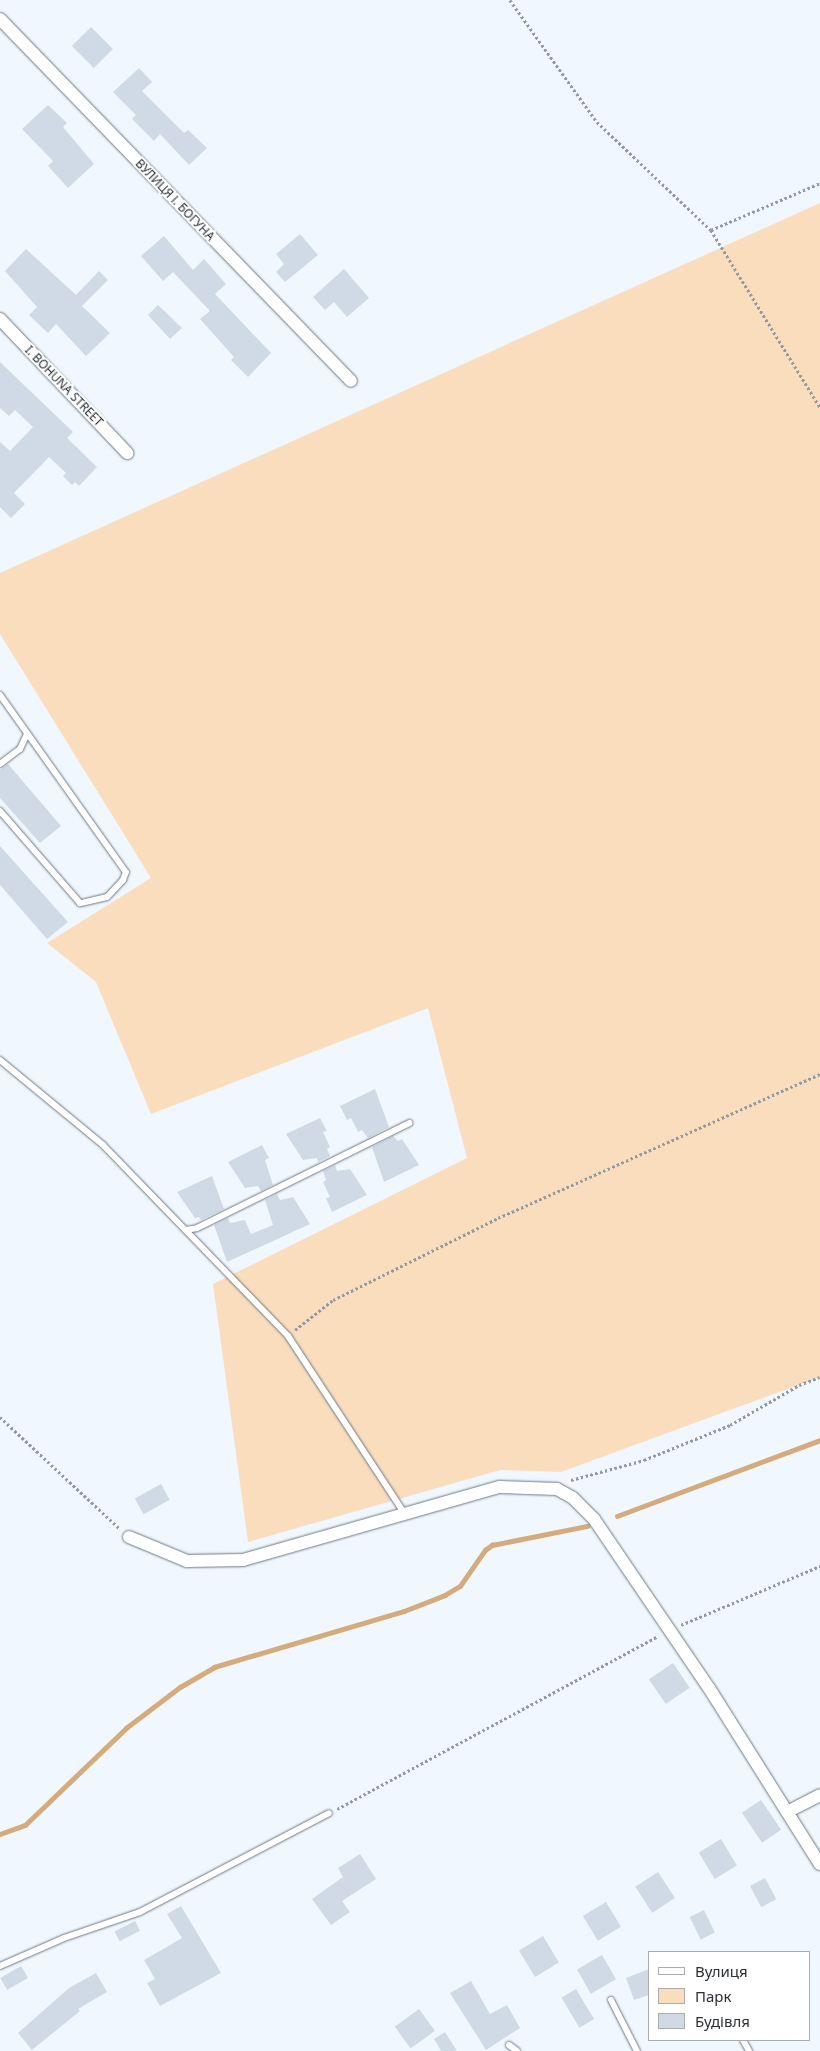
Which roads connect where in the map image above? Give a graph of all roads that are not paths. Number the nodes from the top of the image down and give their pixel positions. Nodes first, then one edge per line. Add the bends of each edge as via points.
1 (0, 19) edge
2 (0, 319) edge
3 (351, 381) dead end
4 (127, 453) dead end
5 (0, 694) edge
6 (27, 734) junction
7 (0, 764) edge
8 (0, 811) edge
9 (0, 1060) edge
10 (409, 1123) dead end
11 (186, 1230) junction
12 (405, 1514) junction
13 (129, 1537) road end
14 (820, 1795) edge
15 (788, 1812) junction
16 (329, 1814) road end
17 (820, 1864) edge
18 (0, 1966) edge
19 (611, 2000) dead end
20 (509, 2045) dead end
21 (517, 2051) edge
22 (637, 2051) edge

1 - 3 street, ВУЛИЦЯ І. БОГУНА
2 - 4 street, I. BOHUNA STREET
5 - 6 lane
6 - 7 lane via 20,749
6 - 8 lane via 126,872 123,880 106,897 80,903
9 - 11 lane via 103,1145
10 - 11 lane via 197,1228
11 - 12 lane via 288,1336
12 - 13 street via 243,1560 187,1561
12 - 15 street via 500,1487 557,1489 573,1498 594,1519
14 - 15 street
15 - 17 street
16 - 18 lane via 140,1912 64,1938
19 - 22 lane
20 - 21 lane

